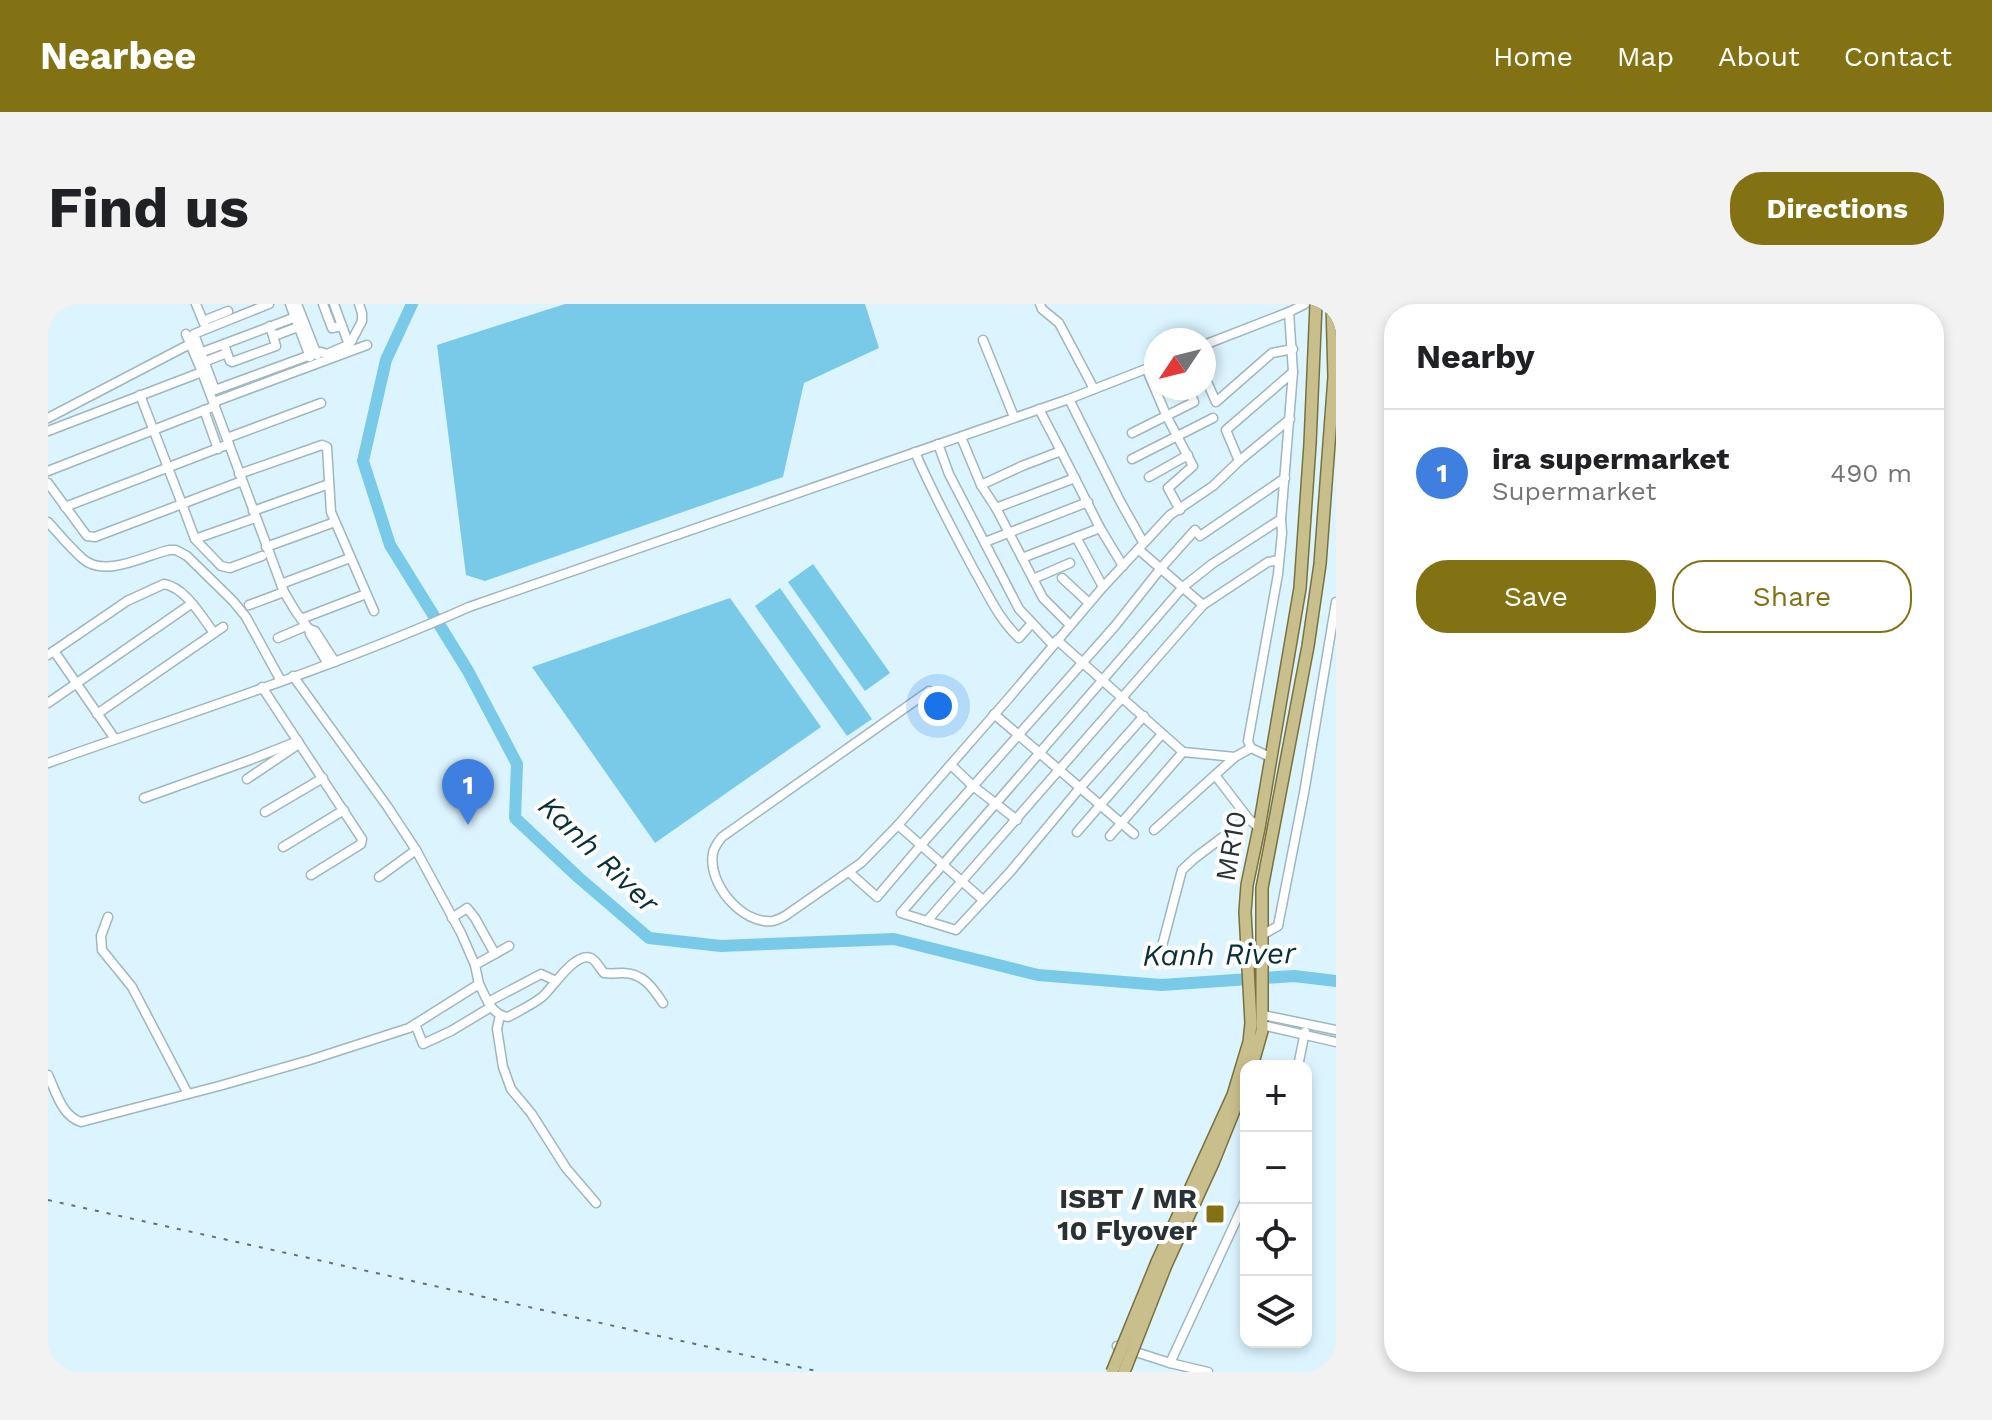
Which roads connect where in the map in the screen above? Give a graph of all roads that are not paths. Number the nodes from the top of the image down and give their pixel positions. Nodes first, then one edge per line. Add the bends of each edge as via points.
1 (196, 304) edge
2 (290, 304) edge
3 (297, 304) edge
4 (323, 304) edge
5 (334, 304) edge
6 (359, 304) edge
7 (1040, 304) edge
8 (1305, 304) edge
9 (1316, 304) edge
10 (1332, 304) edge
11 (263, 305) edge
12 (231, 312) edge
13 (1289, 312) junction
14 (300, 321) junction
15 (204, 325) junction
16 (342, 326) junction
17 (272, 331) junction
18 (186, 334) dead end
19 (247, 335) junction
20 (983, 340) dead end
21 (1216, 340) edge
22 (190, 344) junction
23 (349, 345) junction
24 (367, 345) dead end
25 (225, 349) junction
26 (1293, 349) junction
27 (313, 354) junction
28 (202, 362) junction
29 (317, 364) junction
30 (1144, 371) edge
31 (1293, 372) junction
32 (1094, 389) junction
33 (140, 395) junction
34 (1069, 399) junction
35 (1162, 400) edge
36 (1193, 400) edge
37 (1215, 400) edge
38 (321, 403) dead end
39 (215, 404) junction
40 (1039, 409) junction
41 (204, 410) junction
42 (1014, 417) junction
43 (1167, 417) junction
44 (48, 418) edge
45 (1213, 418) dead end
46 (1290, 419) junction
47 (155, 430) junction
48 (48, 431) edge
49 (1132, 433) dead end
50 (961, 437) junction
51 (1177, 437) junction
52 (228, 441) junction
53 (938, 444) junction
54 (218, 449) junction
55 (1061, 451) junction
56 (915, 452) junction
57 (1188, 455) junction
58 (1132, 459) dead end
59 (1239, 461) junction
60 (169, 467) junction
61 (48, 471) edge
62 (1149, 477) dead end
63 (240, 478) junction
64 (1075, 478) junction
65 (1285, 478) junction
66 (48, 483) edge
67 (329, 484) junction
68 (981, 485) junction
69 (1088, 502) junction
70 (182, 504) junction
71 (65, 507) junction
72 (996, 508) junction
73 (1180, 510) junction
74 (254, 514) junction
75 (1281, 519) junction
76 (48, 522) edge
77 (335, 522) junction
78 (1100, 528) junction
79 (1009, 533) junction
80 (1076, 537) junction
81 (195, 539) junction
82 (985, 542) junction
83 (1141, 545) junction
84 (264, 551) junction
85 (350, 558) junction
86 (1022, 558) junction
87 (1279, 560) junction
88 (1070, 563) dead end
89 (1123, 566) junction
90 (1161, 568) junction
91 (1062, 578) dead end
92 (1033, 579) junction
93 (1103, 587) junction
94 (1183, 587) junction
95 (283, 588) junction
96 (366, 594) junction
97 (1336, 602) edge
98 (1089, 603) junction
99 (191, 604) junction
100 (249, 605) dead end
101 (1203, 605) junction
102 (374, 611) dead end
103 (1032, 623) junction
104 (305, 625) junction
105 (1070, 625) junction
106 (223, 627) dead end
107 (214, 633) junction
108 (278, 638) dead end
109 (1055, 642) junction
110 (51, 653) edge
111 (1332, 657) edge
112 (1082, 662) junction
113 (332, 663) junction
114 (293, 676) junction
115 (1103, 680) junction
116 (281, 681) junction
117 (76, 684) junction
118 (262, 687) junction
119 (929, 691) dead end
120 (1121, 697) junction
121 (48, 703) edge
122 (97, 714) junction
123 (994, 714) junction
124 (1144, 716) junction
125 (1162, 734) junction
126 (1018, 735) junction
127 (115, 739) junction
128 (299, 742) junction
129 (1251, 748) junction
130 (1183, 752) junction
131 (1039, 753) junction
132 (1235, 757) junction
133 (1270, 757) junction
134 (48, 763) edge
135 (951, 765) junction
136 (1059, 770) junction
137 (1215, 775) junction
138 (323, 778) junction
139 (247, 779) dead end
140 (973, 786) junction
141 (1079, 789) junction
142 (144, 798) dead end
143 (995, 804) junction
144 (1099, 806) junction
145 (344, 810) junction
146 (265, 812) dead end
147 (1248, 818) junction
148 (1017, 820) junction
149 (1120, 823) junction
150 (898, 825) junction
151 (1259, 828) junction
152 (1154, 830) dead end
153 (1077, 832) dead end
154 (1134, 834) dead end
155 (1110, 836) dead end
156 (921, 845) junction
157 (283, 847) dead end
158 (416, 850) junction
159 (944, 864) junction
160 (849, 872) junction
161 (311, 875) dead end
162 (379, 877) dead end
163 (961, 881) junction
164 (983, 900) junction
165 (108, 917) dead end
166 (452, 918) junction
167 (927, 921) junction
168 (1262, 941) junction
169 (509, 946) dead end
170 (1161, 950) dead end
171 (495, 954) junction
172 (475, 965) junction
173 (556, 981) junction
174 (479, 984) junction
175 (663, 1003) dead end
176 (490, 1005) junction
177 (1260, 1012) junction
178 (500, 1015) junction
179 (415, 1024) junction
180 (1307, 1024) junction
181 (1336, 1030) edge
182 (1305, 1035) junction
183 (1336, 1042) edge
184 (1253, 1060) edge
185 (1299, 1060) edge
186 (48, 1075) edge
187 (188, 1094) junction
188 (1240, 1096) edge
189 (596, 1203) dead end
190 (1244, 1204) edge
191 (1162, 1263) junction
192 (1117, 1346) dead end
193 (1170, 1363) junction
194 (1112, 1372) edge
195 (1124, 1372) edge
196 (1208, 1372) edge

1 - 15 street
2 - 14 street
3 - 14 street
4 - 16 street via 332,328
5 - 16 street
6 - 23 street via 362,321
7 - 32 street via 1059,323
8 - 13 street
9 - 133 main road, MR10 via 1300,588
10 - 168 main road, MR10 via 1334,377 1320,564 1262,888
11 - 12 street
12 - 15 street
12 - 19 street
13 - 21 street
13 - 26 street
14 - 17 street
14 - 27 street
15 - 28 street via 193,335
16 - 23 street
17 - 19 street
17 - 25 street via 276,346 231,362
18 - 22 street
19 - 25 street
20 - 42 street
22 - 28 street
22 - 44 street
23 - 27 street
24 - 29 street
25 - 28 street
26 - 31 street
26 - 37 street via 1272,353
27 - 28 street via 215,390
27 - 29 street
28 - 33 street
28 - 39 street
29 - 39 street
30 - 32 street
31 - 46 street
31 - 59 street via 1226,430
32 - 34 street
33 - 47 street
33 - 48 street
34 - 40 street
34 - 83 street
35 - 43 street
36 - 43 street
38 - 52 street
39 - 41 street
39 - 52 street
40 - 42 street
40 - 55 street
41 - 47 street
41 - 54 street
42 - 50 street
43 - 49 street
43 - 51 street
45 - 51 street
46 - 59 street
46 - 65 street
47 - 60 street
47 - 61 street
50 - 53 street
50 - 68 street
51 - 57 street
51 - 58 street
52 - 54 street
52 - 63 street
53 - 56 street
53 - 82 street
54 - 60 street
55 - 64 street
55 - 68 street
56 - 103 street via 1006,625 1019,638
56 - 113 street via 469,607
57 - 62 street
57 - 73 street via 1193,466 1168,488
59 - 73 street
60 - 70 street
60 - 71 street
63 - 67 street via 325,445
63 - 70 street
63 - 74 street
64 - 69 street
64 - 72 street
65 - 75 street
65 - 90 street via 1200,536 1195,530
66 - 71 street
67 - 74 street
67 - 77 street
68 - 72 street
69 - 78 street
69 - 79 street
70 - 71 street via 91,537
70 - 81 street
72 - 79 street
73 - 83 street
74 - 81 street
74 - 84 street
75 - 87 street
75 - 94 street
76 - 116 street via 85,561 102,568 169,550 187,556 246,617
77 - 84 street
77 - 85 street
78 - 80 street
78 - 89 street
79 - 82 street
79 - 86 street
80 - 86 street
80 - 93 street
81 - 84 street via 227,568
82 - 103 street via 1019,609
83 - 89 street
83 - 90 street
84 - 95 street
85 - 95 street
85 - 96 street
86 - 92 street
87 - 101 street
87 - 129 street
88 - 92 street
89 - 93 street
90 - 94 street
90 - 112 street
91 - 98 street
92 - 105 street via 1043,598
93 - 98 street
94 - 101 street
94 - 115 street
95 - 100 street
95 - 104 street
96 - 102 street
96 - 104 street
97 - 111 street
98 - 105 street
99 - 107 street
99 - 110 street via 170,585 157,586
99 - 117 street
101 - 120 street
103 - 109 street
104 - 108 street
104 - 113 street
105 - 109 street
106 - 107 street
107 - 122 street
109 - 112 street
109 - 123 street
110 - 117 street
111 - 168 street via 1278,926
112 - 115 street
112 - 126 street
113 - 114 street
114 - 116 street
114 - 158 street
115 - 120 street
115 - 131 street
116 - 118 street
117 - 121 street
117 - 122 street
118 - 127 street
118 - 128 street
119 - 160 street via 722,837 712,855 715,879 725,895 757,919 772,921
120 - 124 street
120 - 136 street
122 - 127 street
123 - 126 street
123 - 135 street
124 - 125 street
124 - 141 street
125 - 130 street
125 - 144 street
126 - 131 street
126 - 140 street
127 - 134 street
128 - 138 street
128 - 139 street
128 - 142 street
129 - 132 street
129 - 133 street
130 - 132 street
130 - 149 street
131 - 136 street
131 - 143 street
132 - 137 street
133 - 151 main road, MR10
135 - 140 street
135 - 150 street
136 - 141 street
136 - 148 street
137 - 147 street
137 - 152 street
138 - 145 street
138 - 146 street
140 - 143 street
140 - 156 street
141 - 144 street
141 - 164 street
143 - 148 street
143 - 159 street
144 - 149 street
144 - 153 street
145 - 157 street
145 - 161 street via 360,833 361,844
147 - 151 street
147 - 170 street via 1182,870
148 - 163 street
149 - 154 street
149 - 155 street
150 - 156 street
150 - 160 street
151 - 177 main road, MR10 via 1245,912
156 - 159 street
156 - 160 street via 877,897
158 - 162 street
158 - 166 street
159 - 163 street
159 - 167 street via 901,913
163 - 164 street
163 - 167 street
164 - 167 street via 956,930
165 - 187 street via 102,950 132,987
166 - 171 street via 467,908
166 - 172 street
168 - 177 main road, MR10
169 - 171 street
171 - 172 street
172 - 174 street
173 - 175 street via 575,962 589,958 604,973 641,977
173 - 176 street via 541,974
173 - 178 street via 538,1000 508,1017
174 - 176 street
174 - 179 street
176 - 178 street
176 - 179 street via 423,1044
177 - 180 street
177 - 182 street
177 - 184 main road, MR10
177 - 191 main road, MR10 via 1251,1023 1233,1095
178 - 189 street via 497,1029 511,1089
179 - 187 street
180 - 181 street
180 - 182 street
182 - 183 street
182 - 185 street
186 - 187 street via 61,1105 81,1122
188 - 191 main road, MR10
190 - 193 street
191 - 194 main road, MR10, bridge
191 - 195 main road, MR10, bridge
192 - 193 street
193 - 196 street

